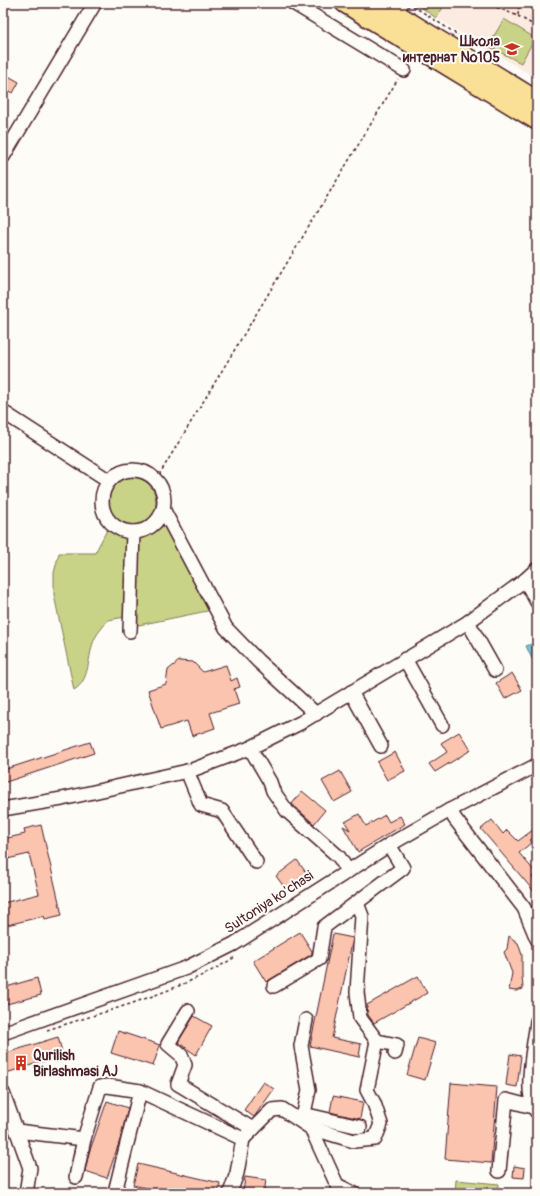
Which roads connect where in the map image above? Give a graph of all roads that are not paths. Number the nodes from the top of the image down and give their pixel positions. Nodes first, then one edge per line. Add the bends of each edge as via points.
1 (95, 3) edge
2 (293, 3) edge
3 (345, 3) edge
4 (378, 3) edge
5 (398, 8) edge
6 (417, 37) junction
7 (404, 70) road end
8 (537, 101) edge
9 (537, 120) edge
10 (3, 157) edge
11 (3, 412) edge
12 (108, 480) junction
13 (163, 509) junction
14 (133, 532) junction
15 (537, 569) edge
16 (525, 580) junction
17 (537, 602) edge
18 (468, 622) junction
19 (130, 631) dead end
20 (406, 659) junction
21 (496, 670) dead end
22 (351, 692) junction
23 (316, 714) junction
24 (442, 725) dead end
25 (381, 746) dead end
26 (250, 748) junction
27 (537, 765) edge
28 (187, 771) junction
29 (3, 809) edge
30 (450, 810) junction
31 (389, 845) junction
32 (256, 862) dead end
33 (348, 871) junction
34 (357, 903) junction
35 (537, 939) edge
36 (274, 986) dead end
37 (188, 1011) dead end
38 (306, 1020) dead end
39 (537, 1021) edge
40 (3, 1033) edge
41 (377, 1040) junction
42 (396, 1052) dead end
43 (140, 1091) junction
44 (3, 1093) edge
45 (535, 1109) edge
46 (305, 1121) junction
47 (360, 1127) dead end
48 (253, 1129) junction
49 (17, 1131) junction
50 (84, 1139) junction
51 (243, 1139) junction
52 (499, 1171) dead end
53 (76, 1177) dead end
54 (26, 1193) edge
55 (120, 1193) edge
56 (230, 1193) edge
57 (354, 1193) edge

1 - 10 street
2 - 7 street
3 - 6 highway
4 - 5 highway
5 - 6 highway
6 - 8 highway
6 - 9 highway
11 - 12 street
12 - 13 street via 117,473 132,470 148,473 156,480 163,494
12 - 14 street via 102,494 102,510 114,527
13 - 14 street via 152,526
13 - 23 street via 226,628
14 - 19 street
15 - 16 street
16 - 17 street
16 - 18 street
18 - 20 street
18 - 21 street
20 - 22 street
20 - 24 street
22 - 23 street
22 - 25 street
23 - 26 street
26 - 28 street
26 - 33 street via 287,811 339,857
27 - 30 street, Sultoniya ko'chasi
28 - 29 street via 62,799
28 - 32 street via 201,805 222,811
30 - 31 street, Sultoniya ko'chasi
30 - 35 street via 524,908
31 - 33 street, Sultoniya ko'chasi
31 - 34 street via 403,868
33 - 40 street, Sultoniya ko'chasi via 234,944 198,963
34 - 36 street via 324,927 319,959
34 - 41 street via 362,916 357,992 360,1018
37 - 48 street via 168,1044 180,1055 185,1065 178,1084
38 - 46 street via 301,1046 309,1090
39 - 45 street via 530,1083 530,1096
41 - 42 street via 397,1045
41 - 46 street via 367,1090 381,1124 375,1139 354,1141
43 - 50 street via 100,1087
43 - 51 street
43 - 55 street via 115,1192
44 - 49 street
45 - 52 street via 506,1100
46 - 47 street
46 - 48 street via 282,1109 272,1110
46 - 57 street via 337,1185
48 - 51 street
49 - 50 street
49 - 54 street via 30,1168
50 - 53 street
51 - 56 street via 237,1173

